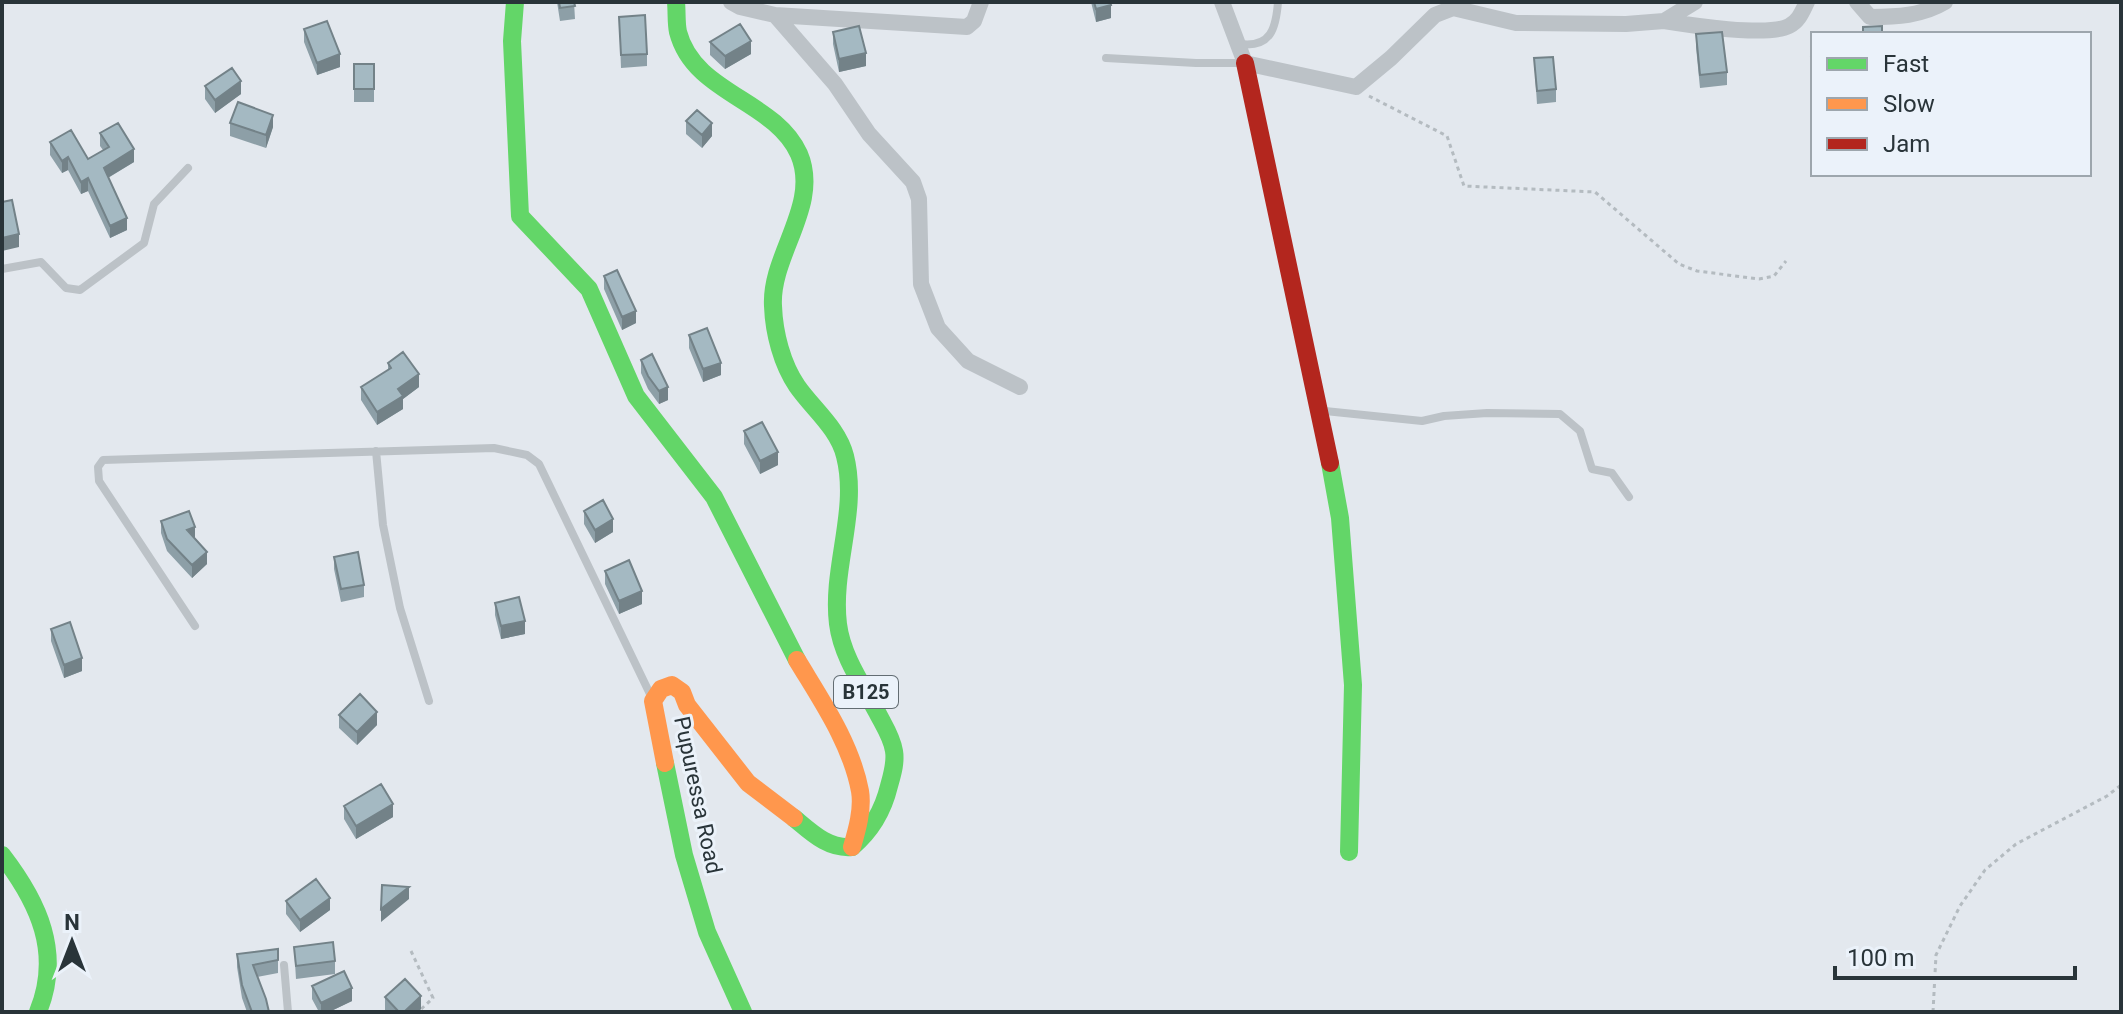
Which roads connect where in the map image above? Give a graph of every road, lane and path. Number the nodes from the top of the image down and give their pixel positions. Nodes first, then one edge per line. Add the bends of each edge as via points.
1 (515, 2) edge
2 (676, 2) edge
3 (731, 2) edge
4 (981, 2) edge
5 (1222, 2) edge
6 (1278, 2) edge
7 (1695, 2) edge
8 (1807, 2) edge
9 (1857, 2) edge
10 (1945, 2) edge
11 (775, 15) junction
12 (1664, 21) junction
13 (1240, 44) junction
14 (1106, 58) dead end
15 (1245, 63) junction
16 (1356, 87) junction
17 (188, 168) dead end
18 (1786, 261) dead end
19 (2, 269) edge
20 (1020, 387) dead end
21 (1321, 410) junction
22 (376, 451) junction
23 (1629, 497) dead end
24 (195, 626) dead end
25 (429, 701) dead end
26 (653, 701) junction
27 (2121, 785) edge
28 (852, 847) junction
29 (1349, 852) dead end
30 (2, 855) edge
31 (411, 951) dead end
32 (284, 965) dead end
33 (38, 1012) edge
34 (288, 1012) edge
35 (418, 1012) edge
36 (743, 1012) edge
37 (1933, 1012) edge

1 - 28 main road via 520,216 589,289 636,396 714,497 786,641 840,733 860,792
2 - 28 main road, B125 via 679,34 692,61 790,139 805,180 800,211 774,282 776,329 794,383 838,438 845,456 837,621 842,647 895,752 887,799 871,828
3 - 11 street
4 - 11 street via 967,27
5 - 13 street
6 - 13 lane via 1275,27 1268,36 1254,46
7 - 12 street
8 - 12 street via 1798,20 1777,30
9 - 10 street via 1870,17 1900,17
11 - 20 street via 913,182 919,199 921,284 938,328 968,361
12 - 16 street via 1516,23 1453,8 1435,15
13 - 15 street
14 - 15 lane
15 - 16 street
15 - 21 main road
16 - 18 path via 1447,136 1464,186 1595,192 1679,264 1697,271 1759,279 1774,276
17 - 19 lane via 154,204 144,243 80,290 66,288 41,262
21 - 23 lane via 1422,421 1487,413 1560,414 1580,431 1592,469 1612,473
21 - 29 main road via 1340,518 1353,685
22 - 24 lane via 103,460 99,481
22 - 25 lane via 383,525 400,608
22 - 26 lane via 494,448 527,455 539,464
26 - 28 main road, Pupuressa Road via 661,689 672,685 682,692 748,783 826,843
26 - 36 main road, Pupuressa Road via 684,855 707,932
27 - 37 path via 2016,844 1985,870 1936,955
30 - 33 main road via 27,890 48,950 48,984
31 - 35 path via 433,998
32 - 34 lane

